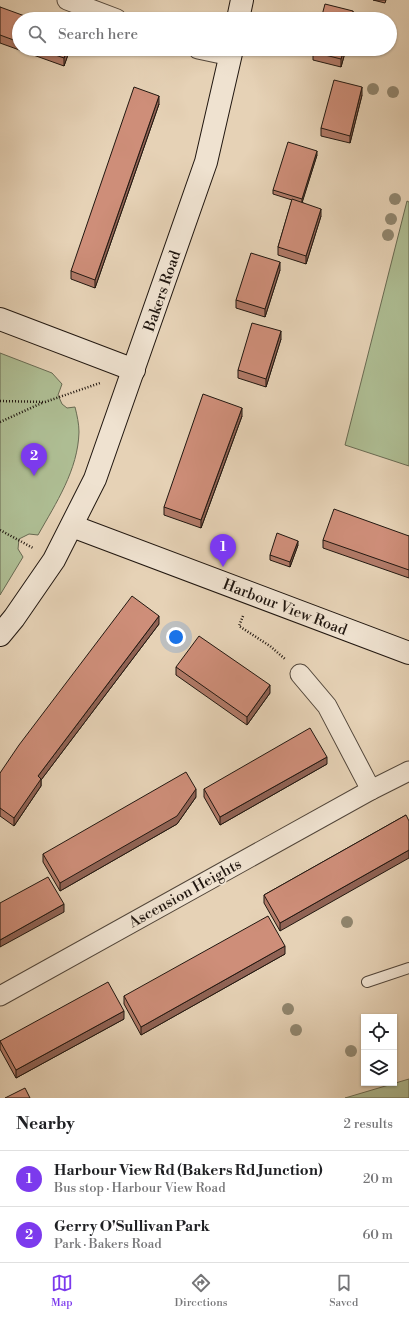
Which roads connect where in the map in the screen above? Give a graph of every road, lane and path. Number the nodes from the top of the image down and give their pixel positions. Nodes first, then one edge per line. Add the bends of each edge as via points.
1 (67, 0) edge
2 (242, 0) edge
3 (99, 12) edge
4 (239, 12) edge
5 (231, 56) edge
6 (0, 319) edge
7 (134, 370) junction
8 (0, 402) edge
9 (45, 402) junction
10 (0, 422) edge
11 (72, 526) junction
12 (0, 530) edge
13 (54, 560) junction
14 (251, 594) junction
15 (0, 635) edge
16 (409, 654) edge
17 (300, 674) joint
18 (409, 771) edge
19 (371, 790) junction
20 (409, 968) edge
21 (367, 982) dead end
22 (0, 996) edge

1 - 3 street
2 - 4 street
5 - 7 street, Bakers Road via 206,162
6 - 7 street
7 - 9 path
7 - 11 street, Bakers Road via 96,478
8 - 9 path
9 - 10 path
11 - 13 street, Bakers Road
11 - 14 street, Harbour View Road
12 - 13 path
13 - 15 street, Bakers Road
14 - 16 street, Harbour View Road
14 - 17 path via 239,626 270,646
17 - 19 street via 327,706
18 - 19 street, Ascension Heights
19 - 22 street, Ascension Heights
20 - 21 lane

